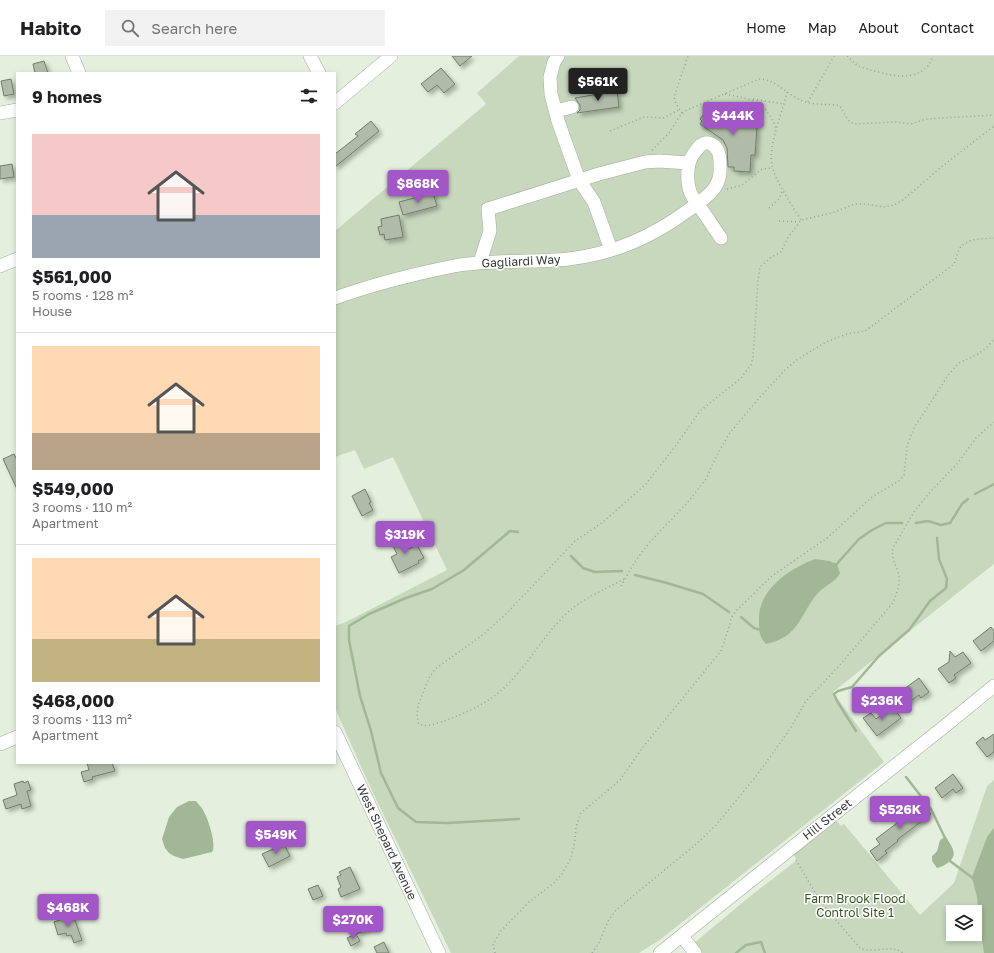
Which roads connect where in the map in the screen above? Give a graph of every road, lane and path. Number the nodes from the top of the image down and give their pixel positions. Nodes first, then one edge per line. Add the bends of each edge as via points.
1 (72, 56) edge
2 (310, 56) edge
3 (391, 56) edge
4 (558, 56) edge
5 (688, 56) edge
6 (834, 56) edge
7 (847, 56) edge
8 (932, 56) edge
9 (80, 72) edge
10 (319, 72) edge
11 (787, 92) junction
12 (725, 94) junction
13 (747, 99) junction
14 (336, 101) edge
15 (808, 102) junction
16 (785, 104) junction
17 (572, 107) dead end
18 (680, 109) junction
19 (16, 110) edge
20 (556, 111) junction
21 (0, 113) edge
22 (682, 113) junction
23 (994, 115) edge
24 (994, 126) edge
25 (776, 129) junction
26 (610, 131) dead end
27 (646, 162) junction
28 (689, 163) junction
29 (772, 168) junction
30 (579, 180) junction
31 (714, 188) junction
32 (783, 189) junction
33 (697, 203) junction
34 (769, 208) dead end
35 (801, 220) junction
36 (779, 221) dead end
37 (799, 222) junction
38 (721, 238) dead end
39 (994, 238) edge
40 (611, 250) junction
41 (16, 259) edge
42 (480, 262) junction
43 (0, 266) edge
44 (336, 298) edge
45 (994, 340) edge
46 (994, 422) edge
47 (624, 579) junction
48 (621, 586) dead end
49 (994, 686) edge
50 (336, 734) edge
51 (16, 737) edge
52 (0, 744) edge
53 (789, 850) junction
54 (682, 936) junction
55 (439, 953) edge
56 (495, 953) edge
57 (592, 953) edge
58 (660, 953) edge
59 (695, 953) edge
60 (904, 953) edge

1 - 9 street
2 - 10 street
3 - 14 street
4 - 20 street via 550,78
5 - 18 path via 675,93 674,100
6 - 15 path
7 - 8 path via 858,66 905,76 920,72 929,66
11 - 12 path via 773,82 759,79
11 - 15 path
11 - 16 path
12 - 13 path
12 - 22 path
13 - 16 path
13 - 25 path via 763,106
15 - 23 path via 840,106 851,122 858,124 912,124 926,119
16 - 25 path
17 - 20 street
18 - 22 path
18 - 26 path via 664,118 644,117
19 - 21 street
20 - 30 street
22 - 27 path via 669,133 651,150
24 - 35 path via 894,205 883,207 855,204 832,213
25 - 29 path
27 - 28 street
27 - 30 street
28 - 31 street via 700,145 712,144 718,152 720,162 719,179
28 - 33 street via 688,185
29 - 31 path via 762,169 737,187
29 - 32 path
30 - 40 street via 594,202
30 - 42 street via 488,209 490,231
31 - 33 street, Gagliardi Way
32 - 34 path via 780,199
32 - 35 path
33 - 38 street
33 - 40 street, Gagliardi Way via 654,233 637,242
35 - 37 path
36 - 37 path
37 - 47 path via 781,252 760,267 753,357 746,372 700,411 658,470 631,499 575,541 484,634 435,669 419,703 418,722 425,726 433,724 468,712 491,698 517,674 565,615 584,600
39 - 47 path via 972,240 965,244 960,248 954,264 865,331 826,342 786,369 729,434 706,479 649,543
40 - 42 street, Gagliardi Way via 568,259
41 - 43 street
42 - 44 street, Gagliardi Way via 403,278
45 - 56 path via 948,374 914,428 907,446 904,475 899,482 872,498 827,538 772,576 736,611 731,618 721,651 620,780 581,813 571,858 562,874 501,930 493,944
46 - 57 path via 976,438 957,464 930,492 914,512 893,548 891,554 899,579 892,604 806,701 783,739 716,825 616,910
47 - 48 path
49 - 53 street, Hill Street
50 - 55 street, West Shepard Avenue
51 - 52 street
53 - 54 street, Hill Street
53 - 60 path via 816,894 861,949 868,953 895,949
54 - 58 street, Hill Street
54 - 59 street

